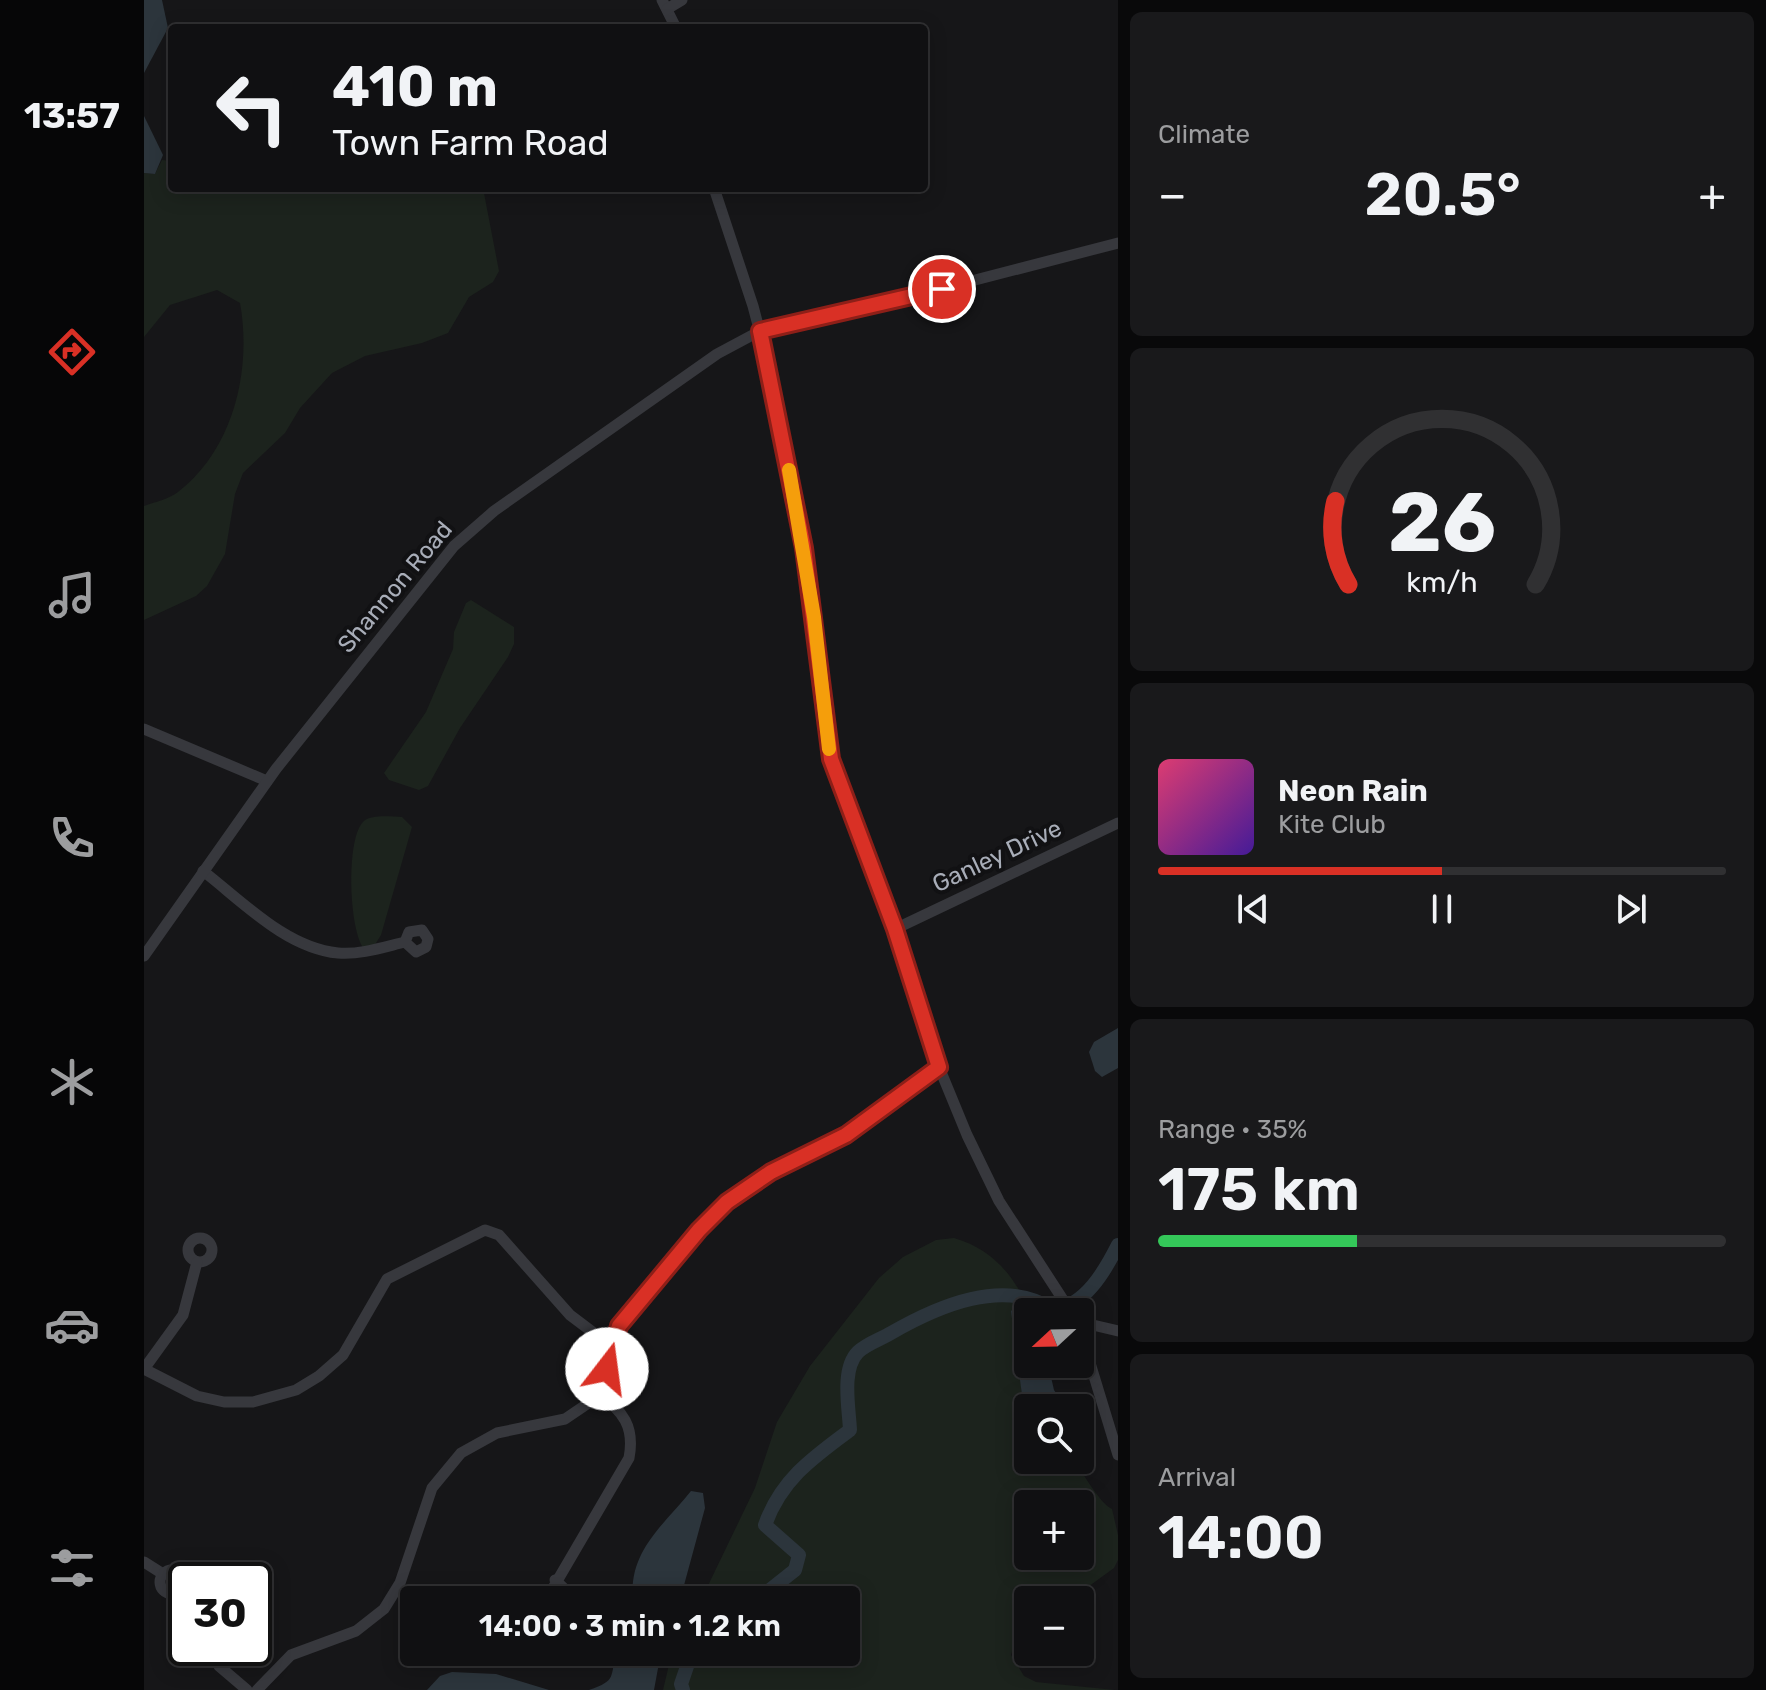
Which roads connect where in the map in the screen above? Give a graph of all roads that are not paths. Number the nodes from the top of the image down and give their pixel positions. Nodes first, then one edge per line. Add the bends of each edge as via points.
1 (682, 0) edge
2 (664, 5) edge
3 (674, 24) edge
4 (715, 192) edge
5 (1118, 243) edge
6 (760, 331) junction
7 (144, 729) edge
8 (267, 781) junction
9 (1118, 823) edge
10 (203, 871) junction
11 (895, 929) junction
12 (405, 942) dead end
13 (144, 956) edge
14 (939, 1067) junction
15 (197, 1262) dead end
16 (1062, 1298) edge
17 (1094, 1325) edge
18 (1118, 1331) edge
19 (611, 1346) junction
20 (144, 1369) edge
21 (1094, 1376) edge
22 (598, 1394) junction
23 (1118, 1455) edge
24 (144, 1562) edge
25 (555, 1580) junction
26 (552, 1586) edge
27 (563, 1586) edge
28 (168, 1592) edge
29 (219, 1666) edge
30 (247, 1690) edge
31 (257, 1690) edge

1 - 2 street
2 - 3 street
4 - 6 street
5 - 6 street, Shannon Road
6 - 8 street, Shannon Road via 717,354 466,533
6 - 11 street via 804,548 831,759
7 - 8 street
8 - 10 street, Shannon Road
9 - 11 street, Ganley Drive
10 - 12 street via 275,927 313,948 341,953
10 - 13 street, Shannon Road
11 - 14 street
14 - 16 street via 990,1185
14 - 19 street via 846,1135 771,1172 727,1202 624,1320
15 - 20 street via 183,1315
17 - 18 street
19 - 20 street via 570,1315 512,1247 490,1231 476,1233 387,1279 343,1355 296,1390 253,1402 210,1400
19 - 22 street
21 - 23 street
22 - 25 street via 625,1418 631,1437 629,1458
22 - 31 street via 565,1419 497,1433 461,1453 432,1488 400,1583 384,1609 356,1631 291,1655
24 - 28 street via 163,1574 160,1581
25 - 26 street
25 - 27 street
29 - 30 street

